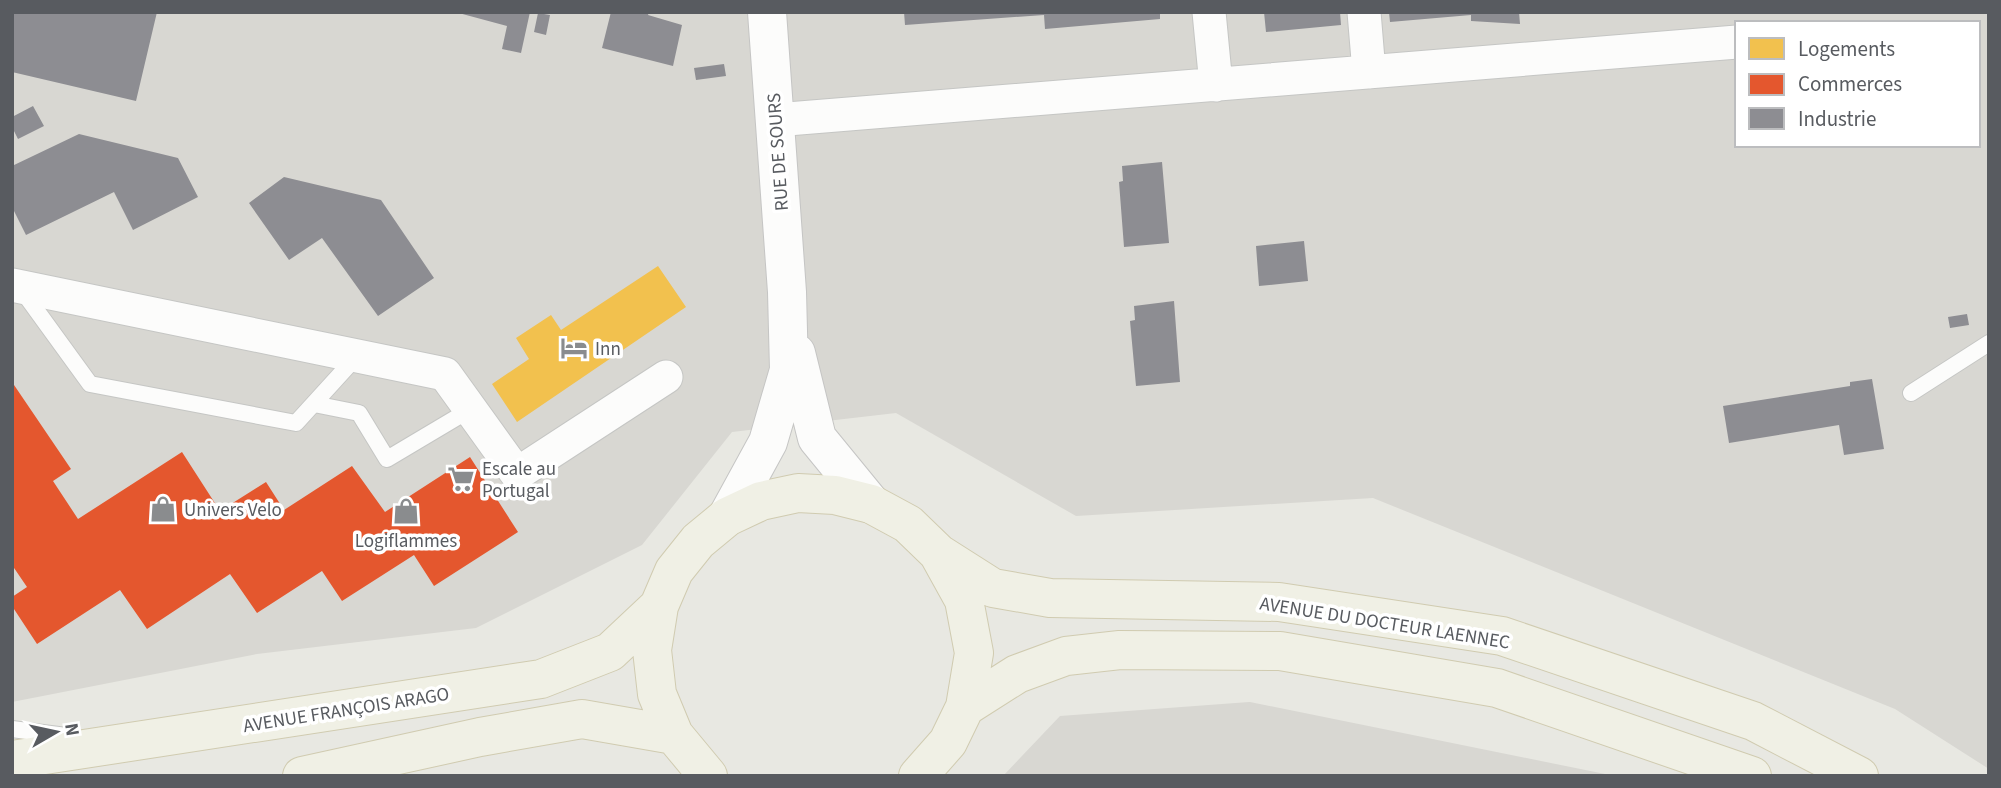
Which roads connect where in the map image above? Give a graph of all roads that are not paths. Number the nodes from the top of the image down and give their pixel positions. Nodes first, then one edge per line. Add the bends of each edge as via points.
1 (767, 12) edge
2 (1209, 12) edge
3 (1364, 12) edge
4 (1735, 42) edge
5 (1369, 72) junction
6 (1216, 85) junction
7 (775, 120) junction
8 (16, 286) edge
9 (787, 292) junction
10 (1989, 343) edge
11 (357, 356) junction
12 (666, 377) dead end
13 (1911, 393) dead end
14 (314, 404) junction
15 (471, 409) junction
16 (871, 504) junction
17 (727, 517) junction
18 (938, 553) junction
19 (659, 606) junction
20 (965, 707) junction
21 (12, 729) edge
22 (674, 735) junction
23 (121, 743) junction
24 (12, 760) edge
25 (302, 776) edge
26 (708, 776) edge
27 (918, 776) edge
28 (1752, 776) edge
29 (1859, 776) edge

1 - 7 main road, RUE DE SOURS
2 - 6 street
3 - 5 street
4 - 5 street
5 - 6 street
6 - 7 street
7 - 9 main road, RUE DE SOURS
8 - 11 street
8 - 14 lane via 90,384 296,423
9 - 16 main road via 796,359 817,438
9 - 17 main road via 789,370 768,442
10 - 13 lane
11 - 14 lane
11 - 15 street via 445,374
12 - 15 street via 517,474
14 - 15 lane via 359,413 387,459
16 - 17 main road via 835,495 797,493 761,501
16 - 18 main road via 908,524
17 - 19 main road via 698,541 674,571
18 - 20 main road via 964,600 974,653
18 - 29 main road, AVENUE DU DOCTEUR LAENNEC via 993,588 1050,598 1279,602 1502,636 1753,721
19 - 22 main road via 652,650 657,694
19 - 23 main road, AVENUE FRANÇOIS ARAGO via 610,652 541,679
20 - 27 main road via 948,742
20 - 28 main road via 1017,674 1066,656 1120,650 1280,651 1497,688
21 - 23 lane
22 - 25 main road via 582,719
22 - 26 main road
23 - 24 main road, AVENUE FRANÇOIS ARAGO

